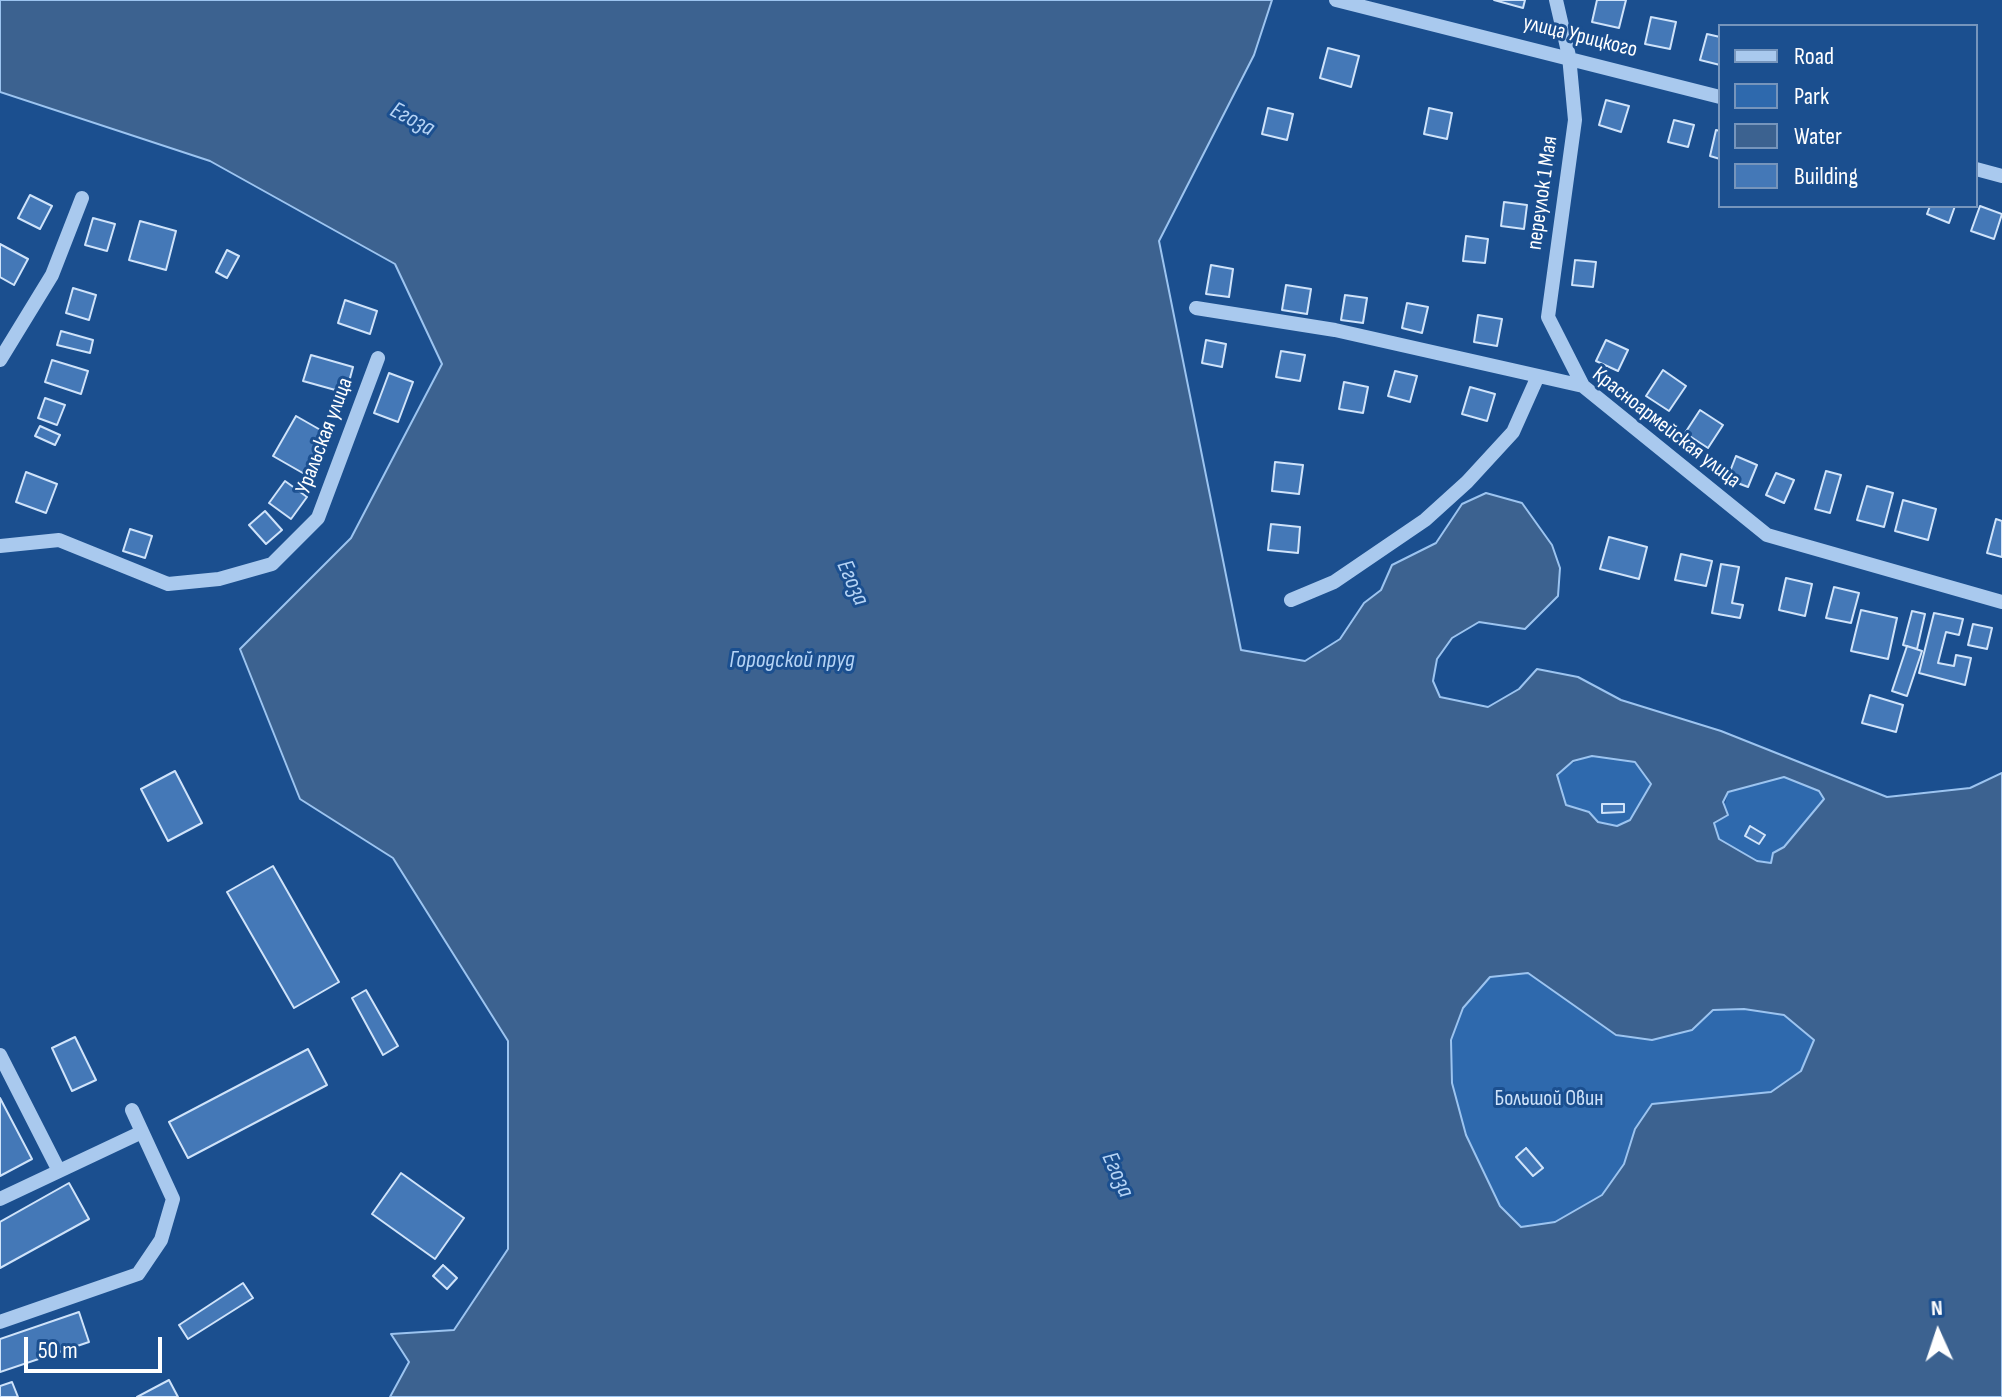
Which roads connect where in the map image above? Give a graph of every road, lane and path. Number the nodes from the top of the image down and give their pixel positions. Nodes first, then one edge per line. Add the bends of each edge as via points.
1 (1336, 0) edge
2 (1556, 0) edge
3 (1569, 56) junction
4 (1718, 96) edge
5 (1978, 170) edge
6 (2002, 176) edge
7 (82, 198) dead end
8 (1196, 308) dead end
9 (378, 358) dead end
10 (0, 360) edge
11 (1538, 376) junction
12 (1583, 386) junction
13 (0, 546) edge
14 (1291, 600) dead end
15 (2002, 602) edge
16 (0, 1055) edge
17 (132, 1110) dead end
18 (142, 1132) junction
19 (59, 1171) junction
20 (0, 1199) edge
21 (0, 1322) edge

1 - 3 street, улица Урицкого
2 - 3 street, переулок 1 Мая
3 - 4 street, улица Урицкого
3 - 12 street, переулок 1 Мая via 1575,120 1548,317
5 - 6 street
7 - 10 street via 52,275
8 - 11 street, Красноармейская улица via 1335,330
9 - 13 street, Уральская улица via 318,518 272,564 219,579 168,584 59,540
11 - 12 street, Красноармейская улица
11 - 14 street via 1513,432 1467,482 1369,560
12 - 15 street, Красноармейская улица via 1767,535
16 - 19 street
17 - 18 street
18 - 19 street
18 - 21 street via 173,1199 161,1240 138,1274
19 - 20 street

